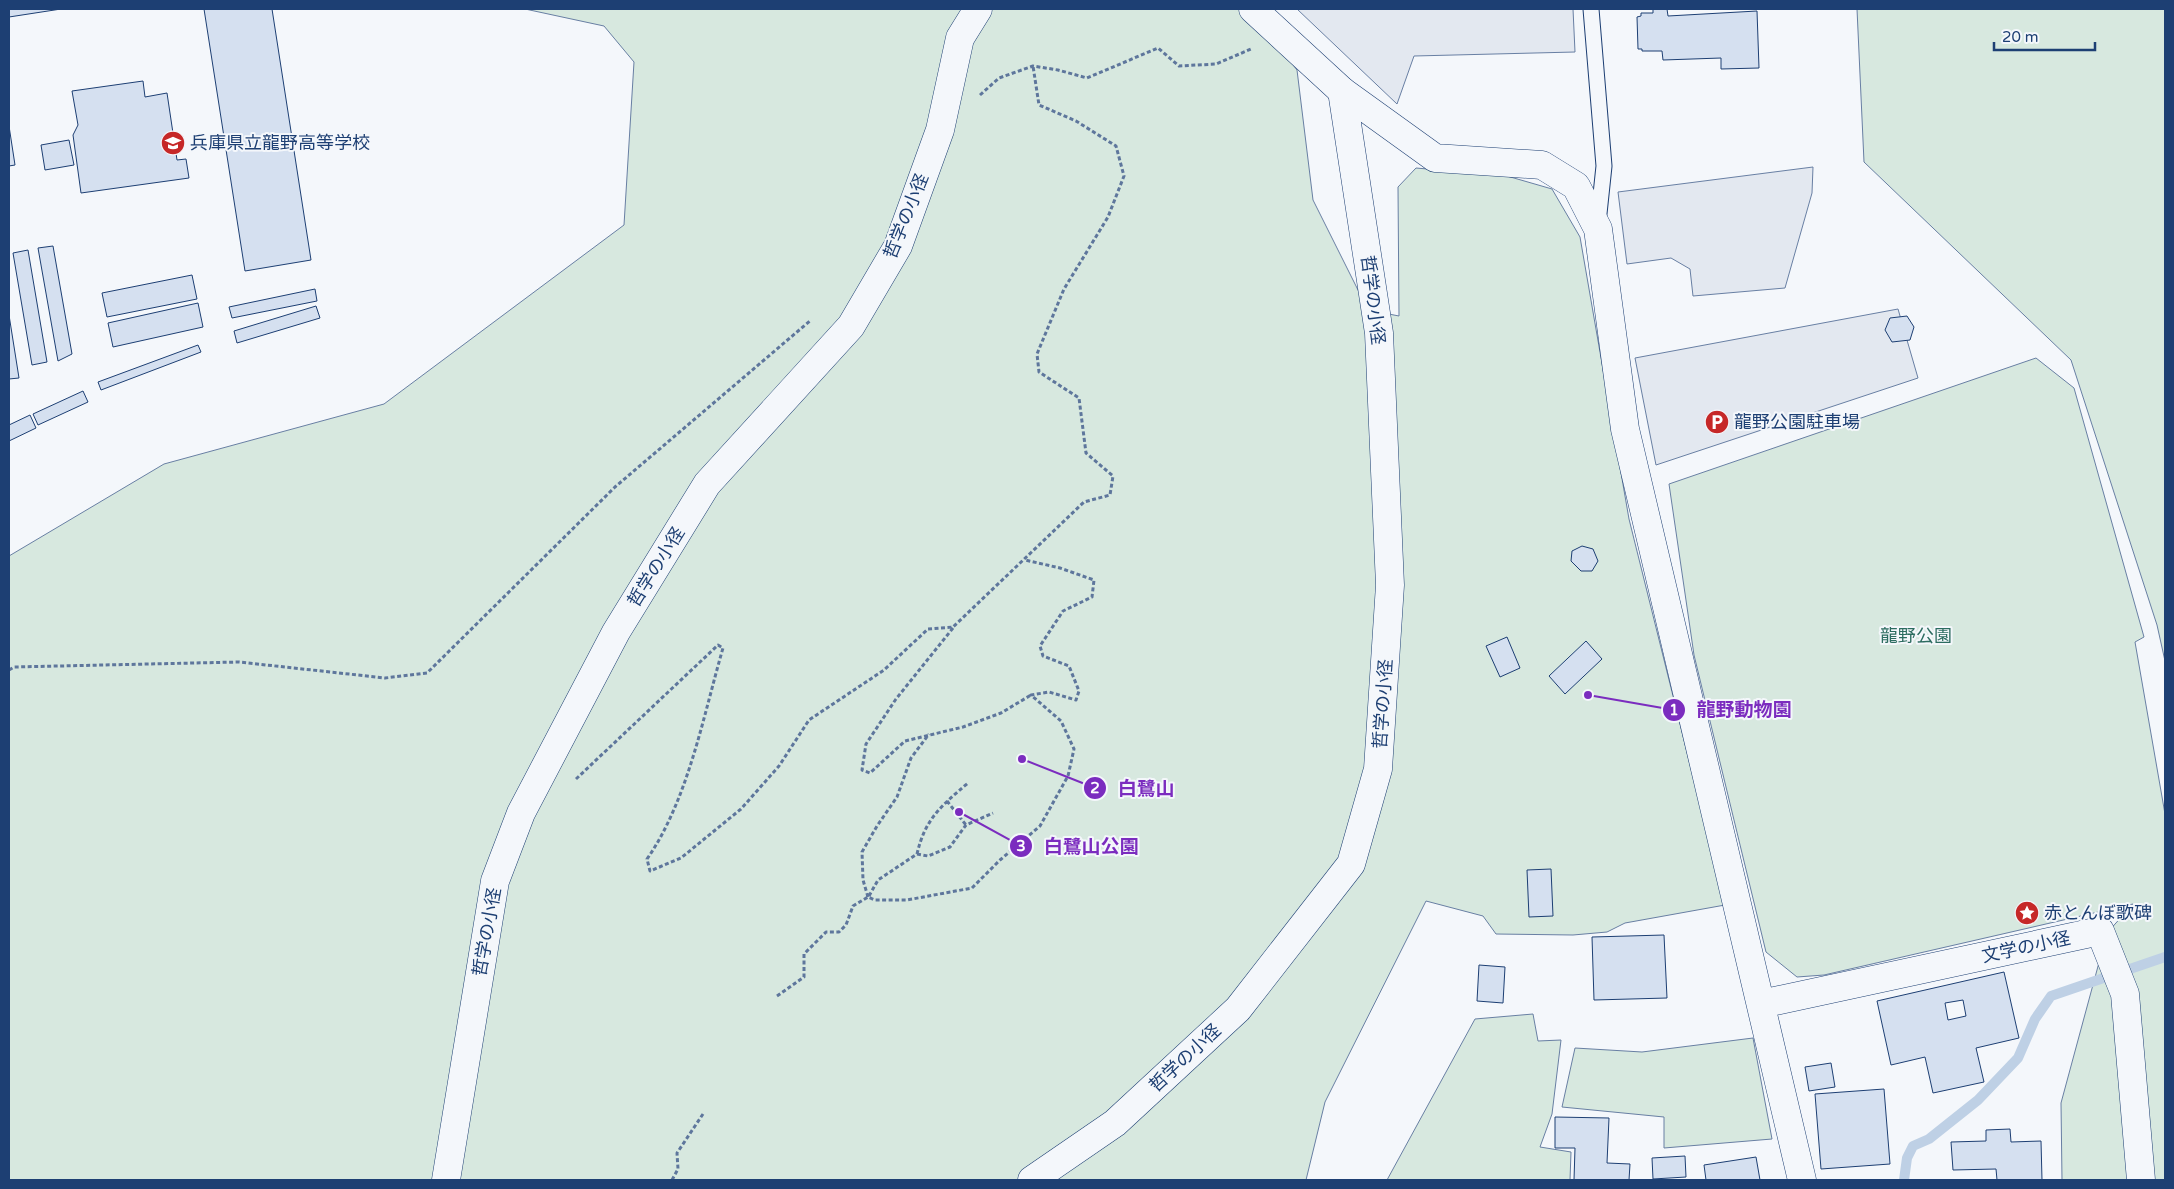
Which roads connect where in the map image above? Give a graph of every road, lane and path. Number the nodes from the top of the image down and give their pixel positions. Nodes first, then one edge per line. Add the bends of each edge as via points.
1 (978, 9) edge
2 (1591, 9) edge
3 (1263, 18) edge
4 (1034, 66) junction
5 (1342, 90) junction
6 (977, 98) dead end
7 (1598, 229) junction
8 (816, 316) dead end
9 (1024, 560) junction
10 (953, 627) junction
11 (9, 670) edge
12 (1031, 695) junction
13 (929, 734) junction
14 (574, 781) dead end
15 (968, 783) dead end
16 (946, 801) junction
17 (994, 813) dead end
18 (966, 825) junction
19 (916, 854) junction
20 (868, 897) junction
21 (777, 996) dead end
22 (1761, 1004) junction
23 (704, 1114) dead end
24 (446, 1180) edge
25 (672, 1180) edge
26 (1032, 1180) edge
27 (1802, 1180) edge
28 (2141, 1180) edge

1 - 24 street, 哲学の小径 via 960,38 940,130 898,246 851,326 707,484 616,632 521,814 496,881
2 - 7 lane via 1604,166
3 - 4 path via 1250,49 1216,64 1178,66 1158,48 1087,78
3 - 5 street
4 - 6 path via 1000,78
4 - 9 path via 1039,105 1076,121 1116,146 1124,176 1108,217 1064,289 1037,354 1038,372 1079,398 1086,453 1113,476 1110,495 1084,502
5 - 7 street via 1435,158 1542,165 1576,186
5 - 26 street, 哲学の小径 via 1379,333 1390,585 1378,769 1351,864 1238,1009 1115,1123
7 - 22 street via 1625,430
8 - 11 path via 615,487 427,673 385,678 239,662 14,667
9 - 10 path
9 - 12 path via 1094,580 1092,598 1063,611 1040,646 1043,656 1069,666 1079,690 1076,700 1049,692
10 - 13 path via 896,699 866,744 862,770 870,773 905,741
10 - 14 path via 928,629 884,670 809,720 779,766 741,809 681,858 650,871 648,859 662,838 689,769 723,648 718,645
12 - 13 path via 1001,713 963,727
12 - 20 path via 1061,722 1074,749 1068,776 1040,826 972,888 907,900
13 - 20 path via 912,758 897,797 862,852 863,880
15 - 16 path
16 - 18 path
16 - 19 path via 921,835
17 - 18 path
18 - 19 path via 950,848 928,856
19 - 20 path via 878,880
20 - 21 path via 853,906 846,925 839,932 826,932 804,954 804,977
22 - 27 street
22 - 28 street, 文学の小径 via 2100,931 2125,994
23 - 25 path via 677,1153 678,1169

